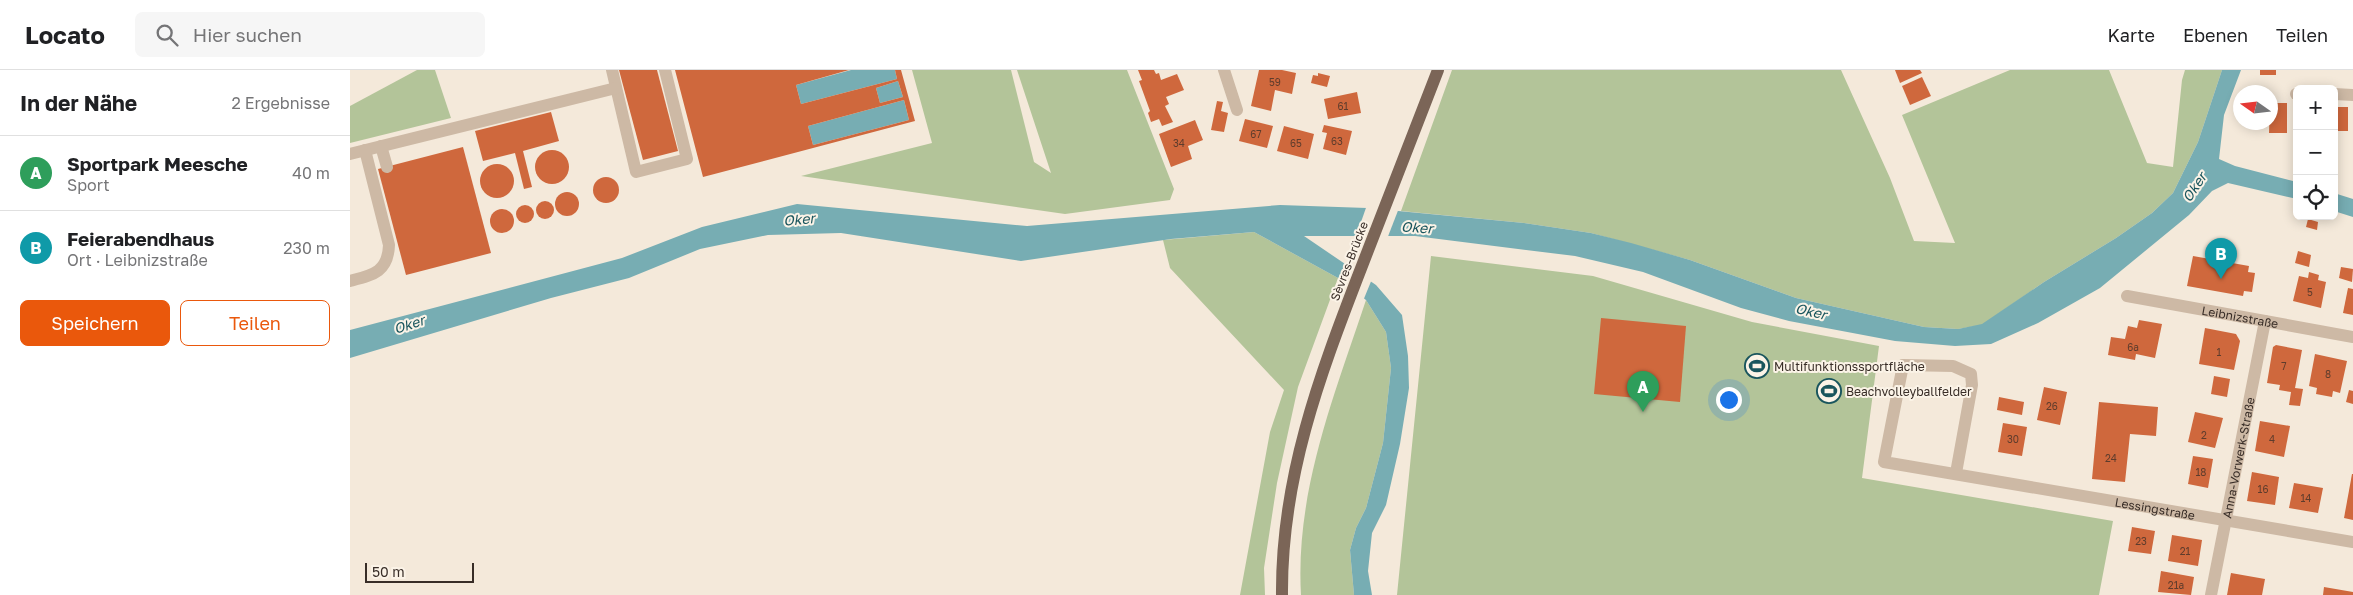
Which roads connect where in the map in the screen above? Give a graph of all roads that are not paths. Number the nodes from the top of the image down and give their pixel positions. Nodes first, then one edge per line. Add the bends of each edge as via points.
1 (612, 70) edge
2 (665, 70) edge
3 (1224, 70) edge
4 (1438, 70) edge
5 (616, 88) junction
6 (2338, 94) edge
7 (2353, 95) edge
8 (1237, 110) dead end
9 (381, 146) junction
10 (366, 150) junction
11 (350, 154) edge
12 (387, 167) dead end
13 (350, 281) edge
14 (2127, 296) dead end
15 (2265, 321) junction
16 (2353, 337) edge
17 (1956, 473) junction
18 (2225, 521) junction
19 (2353, 542) edge
20 (1282, 595) edge
21 (2211, 595) edge

1 - 5 street
2 - 5 street via 687,159 636,172
3 - 8 street
4 - 20 main road, Sèvres-Brücke via 1332,344 1304,431 1293,472 1282,563
5 - 9 street
6 - 7 street
9 - 10 street
9 - 12 street
10 - 11 street
10 - 13 street via 389,254 386,264 377,272
14 - 15 street, Leibnizstraße
15 - 16 street, Leibnizstraße
15 - 18 street, Anna-Vorwerk-Straße
17 - 17 street, Lessingstraße via 1884,462 1903,365 1953,366 1971,374 1972,385
17 - 18 street, Lessingstraße
18 - 19 street, Lessingstraße
18 - 21 street, Anna-Vorwerk-Straße

